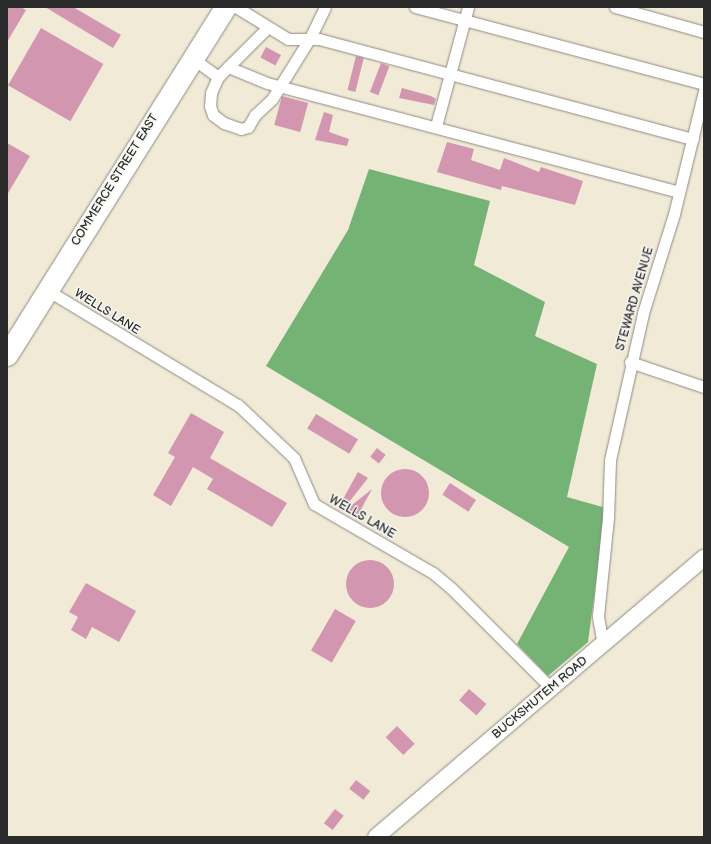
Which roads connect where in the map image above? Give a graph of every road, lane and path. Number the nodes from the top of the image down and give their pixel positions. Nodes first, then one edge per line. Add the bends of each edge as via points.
1 (225, 7) edge
2 (236, 7) edge
3 (325, 7) edge
4 (415, 7) edge
5 (468, 7) edge
6 (616, 7) edge
7 (464, 20) junction
8 (267, 28) junction
9 (704, 32) edge
10 (310, 38) junction
11 (192, 58) junction
12 (228, 67) junction
13 (451, 74) junction
14 (218, 77) junction
15 (704, 84) edge
16 (280, 85) junction
17 (704, 91) edge
18 (436, 126) junction
19 (693, 139) junction
20 (679, 192) junction
21 (47, 290) junction
22 (7, 355) edge
23 (630, 362) junction
24 (704, 387) edge
25 (704, 558) edge
26 (603, 645) junction
27 (552, 688) junction
28 (376, 837) edge

1 - 11 highway, COMMERCE STREET EAST
2 - 8 street
3 - 10 street
4 - 7 street
5 - 7 street
6 - 9 street
7 - 13 street
7 - 15 street
8 - 10 street via 288,39
8 - 12 street
10 - 13 street
10 - 16 street
11 - 14 street
11 - 21 highway, COMMERCE STREET EAST
12 - 14 street
12 - 16 street via 268,83
13 - 18 street
13 - 19 street
14 - 16 street via 211,93 210,106 213,115 241,130 248,127
16 - 18 street
17 - 19 street, STEWARD AVENUE
18 - 20 street
19 - 20 street, STEWARD AVENUE
20 - 23 street, STEWARD AVENUE
21 - 22 highway, COMMERCE STREET EAST
21 - 27 street, WELLS LANE via 238,405 294,458 314,504 432,573 451,588
23 - 24 street
23 - 26 street, STEWARD AVENUE via 610,460 608,518 598,616
25 - 26 main road, BUCKSHUTEM ROAD
26 - 27 main road, BUCKSHUTEM ROAD
27 - 28 main road, BUCKSHUTEM ROAD

